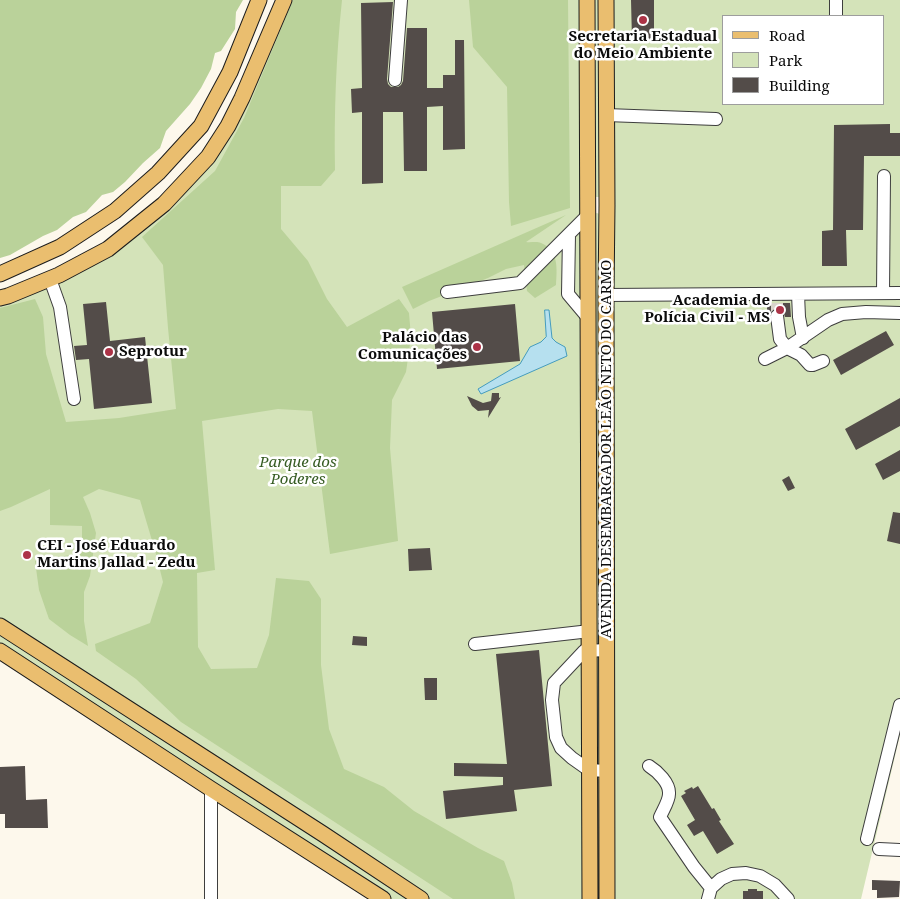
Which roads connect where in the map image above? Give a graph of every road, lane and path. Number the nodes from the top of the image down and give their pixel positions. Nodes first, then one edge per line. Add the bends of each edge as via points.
1 (259, 0) edge
2 (284, 0) edge
3 (401, 0) edge
4 (587, 0) edge
5 (606, 0) edge
6 (836, 0) edge
7 (836, 15) edge
8 (395, 80) dead end
9 (606, 115) junction
10 (716, 119) dead end
11 (884, 176) dead end
12 (607, 205) junction
13 (588, 211) junction
14 (569, 235) junction
15 (0, 274) edge
16 (50, 279) junction
17 (447, 292) dead end
18 (883, 293) junction
19 (900, 293) edge
20 (798, 294) junction
21 (606, 295) junction
22 (0, 298) edge
23 (900, 313) edge
24 (777, 316) tunnel mouth
25 (588, 319) junction
26 (803, 338) junction
27 (788, 348) junction
28 (765, 359) dead end
29 (823, 361) dead end
30 (74, 399) dead end
31 (0, 626) edge
32 (590, 631) junction
33 (475, 644) dead end
34 (590, 650) junction
35 (607, 650) junction
36 (0, 651) edge
37 (79, 677) junction
38 (66, 694) junction
39 (900, 705) edge
40 (649, 766) dead end
41 (590, 770) junction
42 (607, 771) junction
43 (210, 789) junction
44 (867, 839) dead end
45 (879, 849) dead end
46 (900, 850) edge
47 (709, 893) edge
48 (211, 899) edge
49 (384, 899) edge
50 (421, 899) edge
51 (590, 899) edge
52 (607, 899) edge
53 (788, 899) edge

1 - 15 main road via 230,72 201,126 158,173 114,212 60,248
2 - 16 main road via 242,98 208,157 164,204 108,249
3 - 8 street
4 - 13 main road, AVENIDA DESEMBARGADOR LEÃO NETO DO CARMO
5 - 9 main road, AVENIDA DESEMBARGADOR LEÃO NETO DO CARMO
6 - 7 street
9 - 10 street
9 - 12 main road, AVENIDA DESEMBARGADOR LEÃO NETO DO CARMO
11 - 18 street
12 - 13 main road
12 - 21 main road, AVENIDA DESEMBARGADOR LEÃO NETO DO CARMO
13 - 14 street
13 - 25 main road, AVENIDA DESEMBARGADOR LEÃO NETO DO CARMO
14 - 17 street via 520,283
14 - 25 street via 568,294
16 - 22 main road
16 - 30 street via 60,307
18 - 19 street
18 - 20 street
20 - 21 street via 777,298
20 - 26 street
21 - 35 main road, AVENIDA DESEMBARGADOR LEÃO NETO DO CARMO
23 - 26 street via 842,314
24 - 27 street via 780,339
25 - 32 main road, AVENIDA DESEMBARGADOR LEÃO NETO DO CARMO
26 - 27 street
27 - 28 street
27 - 29 street via 801,354 810,365
31 - 37 main road
32 - 33 street
32 - 34 main road, AVENIDA DESEMBARGADOR LEÃO NETO DO CARMO
34 - 35 street
34 - 41 main road, AVENIDA DESEMBARGADOR LEÃO NETO DO CARMO
34 - 41 street via 584,651 554,683 552,700 556,737 561,748
35 - 42 main road, AVENIDA DESEMBARGADOR LEÃO NETO DO CARMO
36 - 38 main road
37 - 38 main road
37 - 50 main road
38 - 43 main road
39 - 44 street
40 - 47 street via 656,770 669,789 660,817
41 - 42 street
41 - 51 main road, AVENIDA DESEMBARGADOR LEÃO NETO DO CARMO
42 - 52 main road, AVENIDA DESEMBARGADOR LEÃO NETO DO CARMO
43 - 48 street
43 - 49 main road
45 - 46 street
47 - 53 street via 721,879 746,872 775,885

